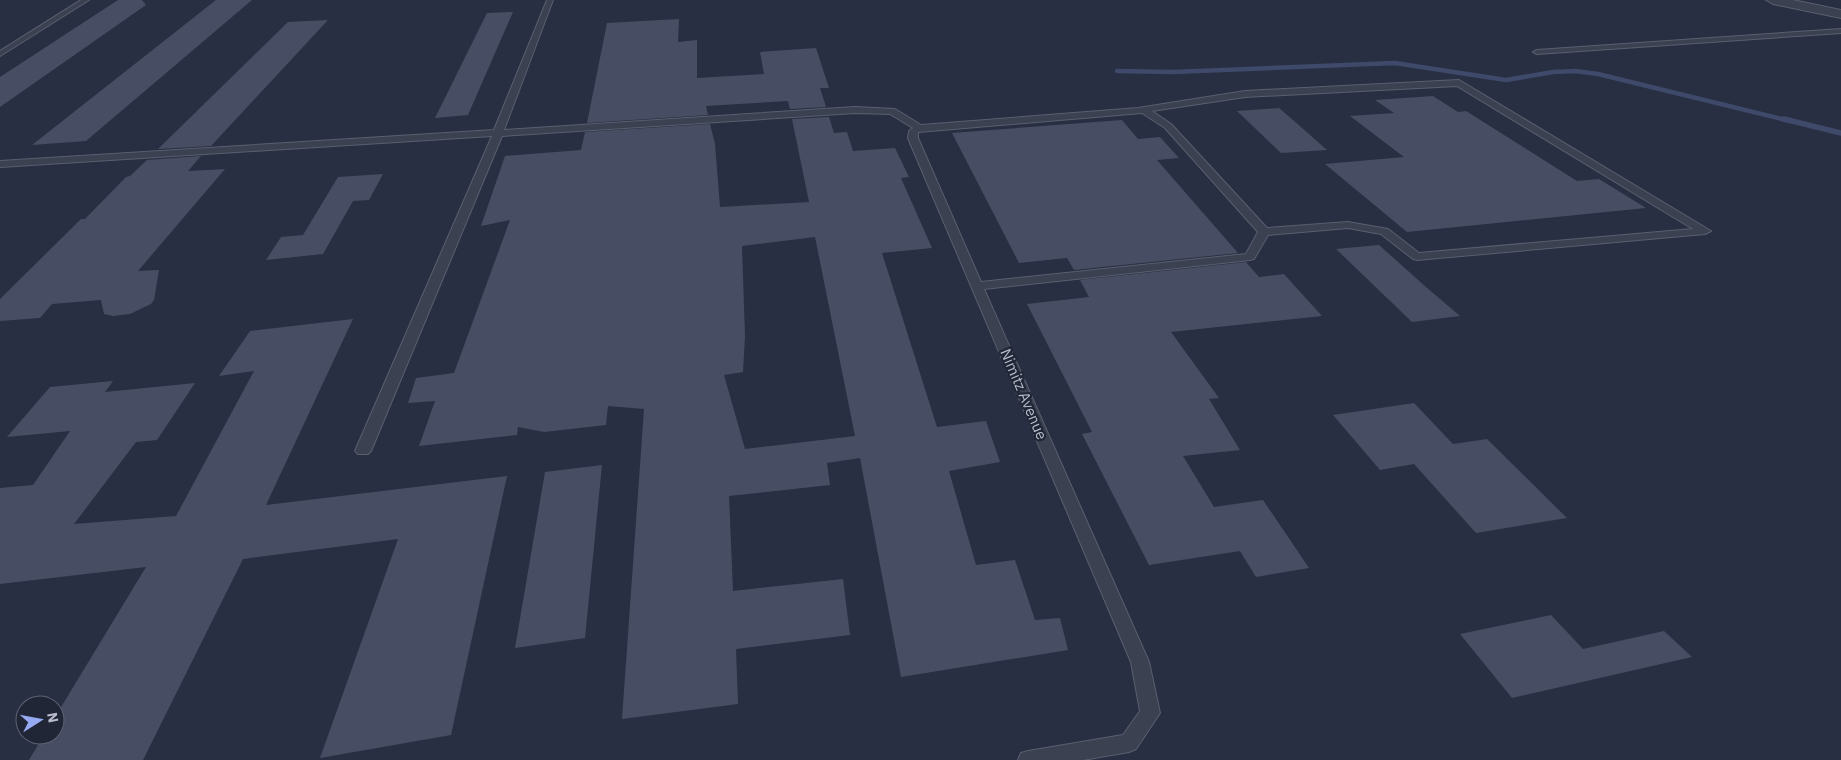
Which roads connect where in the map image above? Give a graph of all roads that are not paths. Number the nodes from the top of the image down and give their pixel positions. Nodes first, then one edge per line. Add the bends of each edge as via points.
1 (86, 0) edge
2 (550, 0) edge
3 (1773, 0) edge
4 (1841, 14) edge
5 (1841, 31) edge
6 (1538, 52) dead end
7 (0, 54) edge
8 (1144, 110) junction
9 (919, 128) junction
10 (498, 133) junction
11 (0, 164) edge
12 (1264, 232) junction
13 (977, 286) junction
14 (363, 450) dead end
15 (1028, 760) edge

1 - 7 lane
2 - 10 lane
3 - 4 street
5 - 6 lane
8 - 9 lane
8 - 12 lane via 1168,126
8 - 12 lane via 1245,94 1459,83 1704,231 1417,258 1384,231 1348,224
9 - 10 lane via 892,111 855,110
9 - 13 lane, Nimitz Avenue via 914,131 913,138
10 - 11 lane
10 - 14 lane
12 - 13 lane via 1250,257
13 - 15 lane, Nimitz Avenue via 1140,662 1150,713 1129,743

